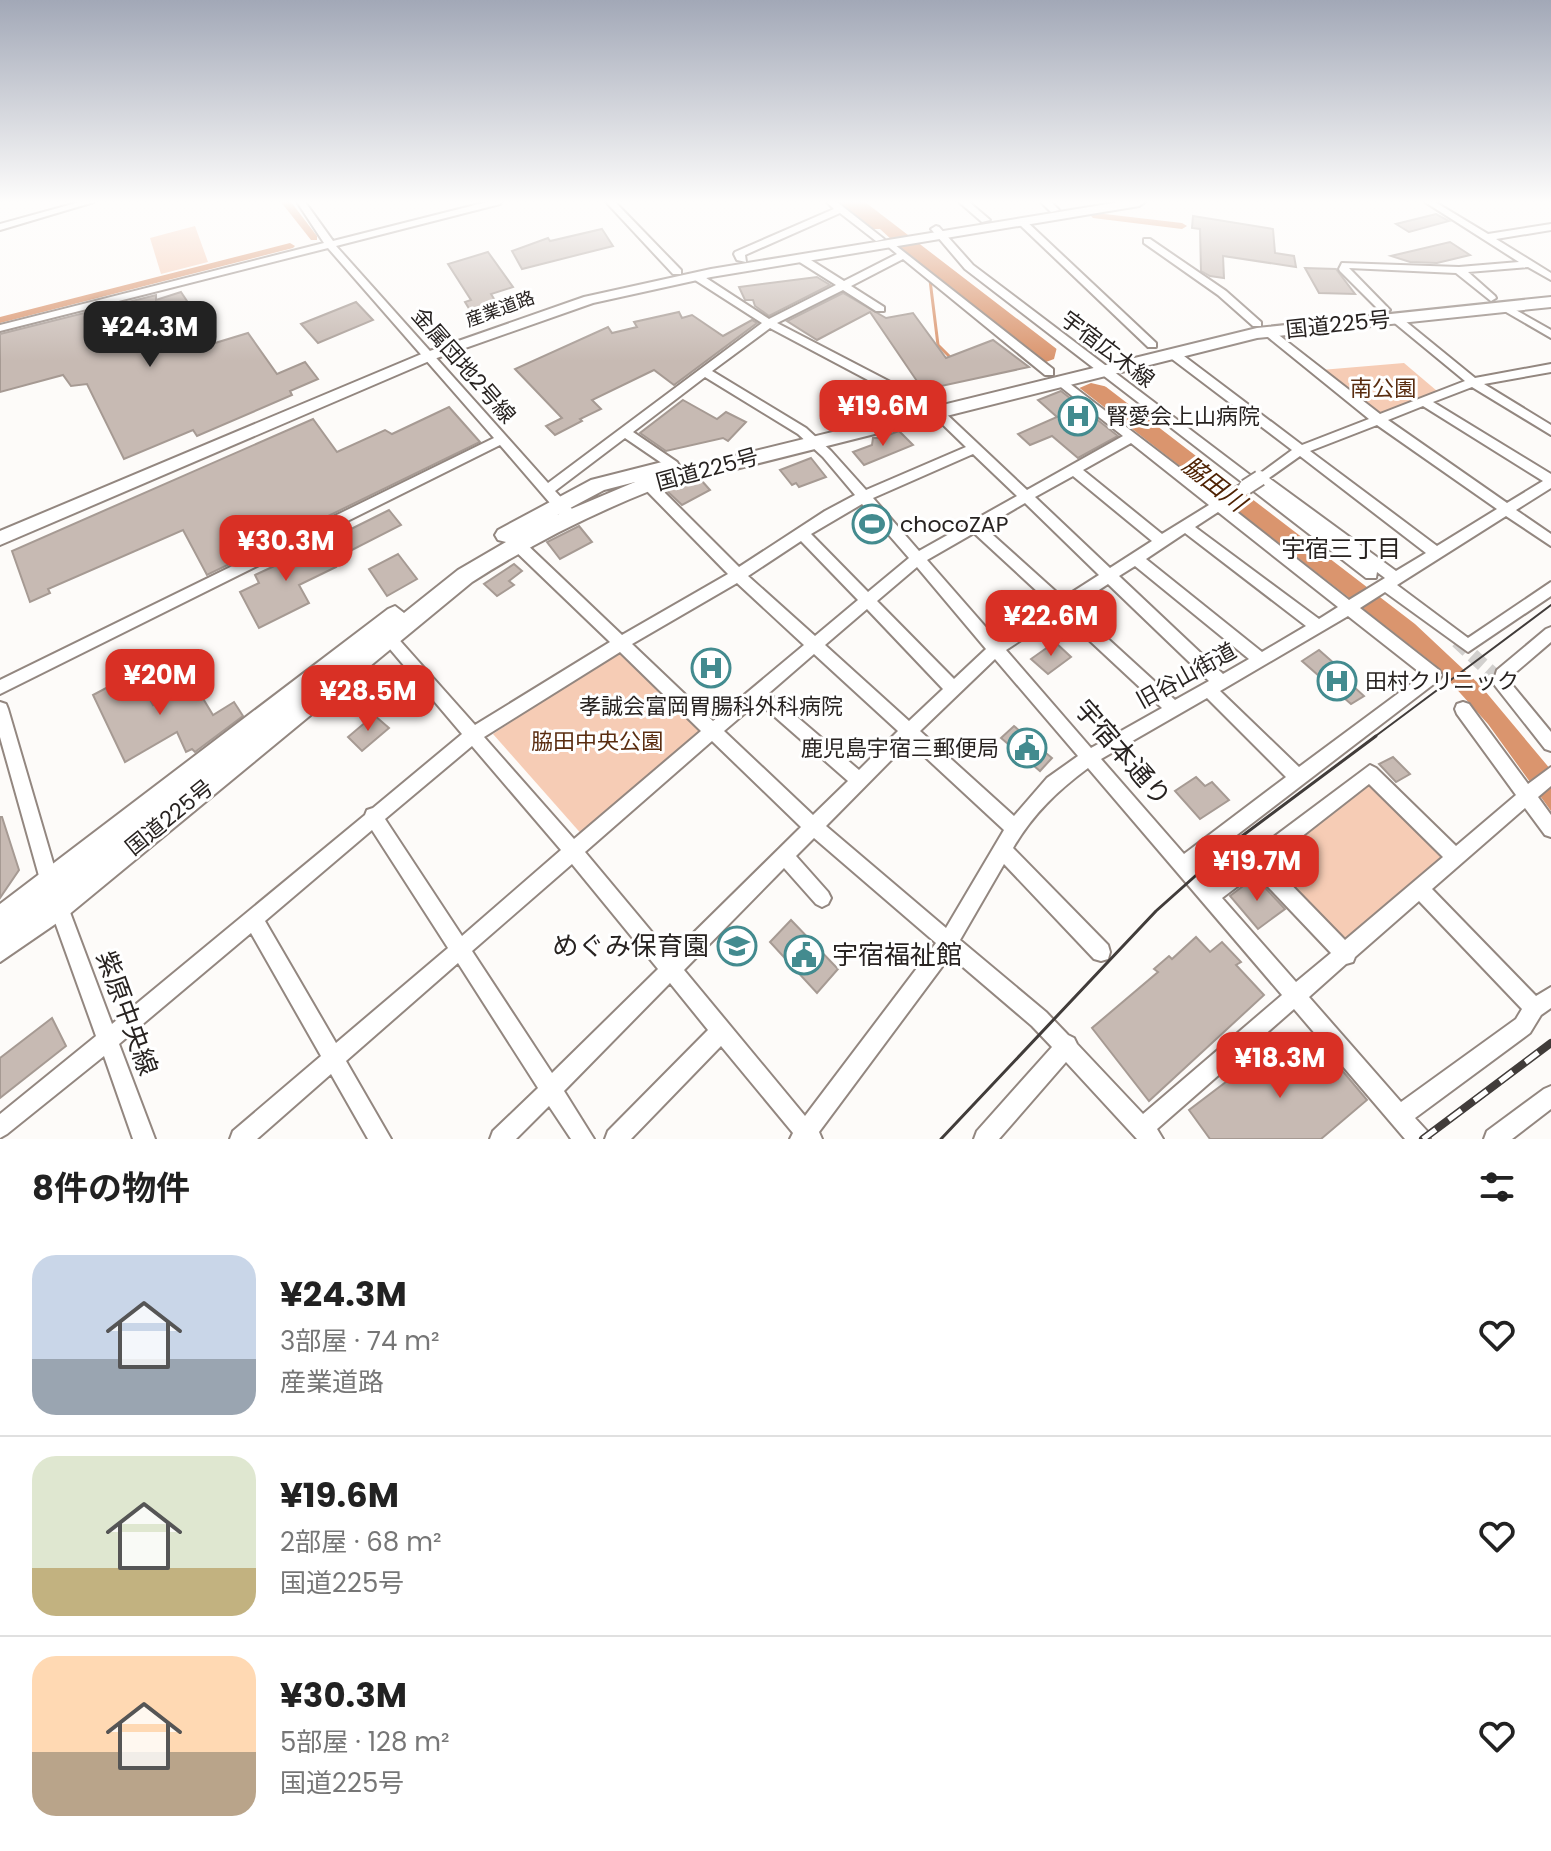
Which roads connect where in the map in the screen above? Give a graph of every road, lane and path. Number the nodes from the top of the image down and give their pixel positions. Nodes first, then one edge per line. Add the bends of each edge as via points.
1 (288, 255) edge
2 (342, 255) edge
3 (661, 255) edge
4 (740, 255) edge
5 (777, 255) edge
6 (819, 255) edge
7 (903, 255) joint
8 (959, 255) edge
9 (1057, 255) edge
10 (1167, 255) edge
11 (1517, 255) edge
12 (802, 259) junction
13 (742, 260) junction
14 (1531, 264) junction
15 (1459, 270) junction
16 (677, 272) junction
17 (696, 276) junction
18 (1551, 277) edge
19 (842, 285) junction
20 (1551, 292) edge
21 (1498, 302) junction
22 (1551, 302) edge
23 (880, 309) dead end
24 (1390, 314) junction
25 (769, 323) junction
26 (0, 328) edge
27 (1262, 328) junction
28 (1551, 335) edge
29 (1152, 345) junction
30 (426, 352) junction
31 (1172, 353) junction
32 (1092, 368) junction
33 (705, 372) junction
34 (1548, 372) edge
35 (1058, 376) junction
36 (1473, 382) junction
37 (1424, 402) junction
38 (921, 403) junction
39 (1147, 404) junction
40 (938, 413) junction
41 (1379, 420) junction
42 (1551, 431) edge
43 (626, 433) junction
44 (808, 436) junction
45 (1131, 437) junction
46 (502, 439) junction
47 (973, 449) junction
48 (1299, 451) junction
49 (673, 465) junction
50 (1074, 469) junction
51 (1260, 478) junction
52 (1551, 481) edge
53 (648, 484) junction
54 (864, 496) junction
55 (1025, 497) junction
56 (1221, 502) junction
57 (559, 504) junction
58 (1506, 509) junction
59 (0, 526) edge
60 (975, 526) junction
61 (1185, 526) junction
62 (802, 534) junction
63 (0, 538) edge
64 (1161, 541) junction
65 (1551, 541) edge
66 (516, 543) junction
67 (1436, 553) junction
68 (918, 558) junction
69 (1135, 558) junction
70 (1371, 574) dead end
71 (738, 575) junction
72 (1108, 575) junction
73 (1386, 584) junction
74 (1551, 588) edge
75 (867, 600) junction
76 (1063, 605) junction
77 (1353, 606) junction
78 (1318, 627) junction
79 (1551, 633) edge
80 (389, 638) junction
81 (620, 644) junction
82 (815, 646) junction
83 (996, 649) junction
84 (1261, 660) junction
85 (1216, 686) junction
86 (0, 687) edge
87 (954, 689) junction
88 (758, 693) junction
89 (0, 709) edge
90 (1174, 709) junction
91 (1463, 709) dead end
92 (910, 730) junction
93 (712, 731) junction
94 (473, 735) junction
95 (1551, 744) edge
96 (1090, 757) junction
97 (1551, 775) edge
98 (1297, 777) junction
99 (860, 781) junction
100 (1531, 792) junction
101 (373, 816) junction
102 (814, 827) junction
103 (1015, 828) junction
104 (1551, 829) edge
105 (573, 851) junction
106 (1003, 851) junction
107 (785, 856) junction
108 (1455, 857) junction
109 (1257, 862) junction
110 (1182, 866) junction
111 (1419, 888) junction
112 (54, 895) junction
113 (1209, 897) junction
114 (822, 898) dead end
115 (253, 919) junction
116 (0, 920) edge
117 (948, 943) junction
118 (0, 949) edge
119 (461, 950) junction
120 (1101, 952) dead end
121 (1346, 955) junction
122 (673, 969) junction
123 (1296, 998) junction
124 (1543, 1002) edge
125 (722, 1030) junction
126 (108, 1041) junction
127 (1067, 1045) junction
128 (334, 1059) junction
129 (550, 1090) junction
130 (1551, 1096) edge
131 (1398, 1117) junction
132 (0, 1127) edge
133 (1147, 1134) edge
134 (806, 1137) edge
135 (144, 1139) edge
136 (241, 1139) edge
137 (380, 1139) edge
138 (501, 1139) edge
139 (583, 1139) edge
140 (616, 1139) edge
141 (985, 1139) edge
142 (1419, 1139) edge
143 (1495, 1139) edge

1 - 26 street
2 - 30 street, 金属団地2号線
3 - 16 street
4 - 13 street
5 - 13 main road, 産業道路
6 - 12 main road, 産業道路
7 - 19 street
7 - 35 street
8 - 32 street, 宇宿広木線
9 - 29 street
10 - 27 street
11 - 14 street
12 - 17 main road, 産業道路
12 - 19 street
13 - 16 main road, 産業道路
14 - 15 street
14 - 18 street
15 - 21 street
15 - 24 street via 1346,265 1344,269
16 - 30 main road, 産業道路 via 582,294
17 - 25 street
17 - 30 main road, 産業道路 via 589,300
19 - 23 street
19 - 25 street
20 - 21 highway, 国道225号
21 - 22 highway, 国道225号
21 - 24 highway, 国道225号
21 - 28 street
24 - 27 highway, 国道225号
24 - 36 street
25 - 33 street
25 - 38 street
27 - 29 highway, 国道225号
27 - 31 highway, 国道225号
27 - 41 street
29 - 32 highway, 国道225号
30 - 46 street, 金属団地2号線
30 - 59 main road, 産業道路
30 - 63 main road, 産業道路
31 - 32 highway, 国道225号
31 - 48 street
32 - 35 highway, 国道225号
32 - 39 street, 宇宿広木線
33 - 43 street
33 - 44 street, 宇宿本通り
34 - 36 street
35 - 38 highway, 国道225号
35 - 40 highway, 国道225号
35 - 45 street
36 - 37 street
36 - 42 street
37 - 41 street
37 - 52 street
38 - 44 highway, 国道225号
39 - 51 street via 1183,420
39 - 70 street, 宇宿広木線
40 - 44 highway, 国道225号
40 - 47 street
41 - 48 street
41 - 58 street
43 - 49 street
43 - 57 street
44 - 49 highway, 国道225号
44 - 53 highway, 国道225号
44 - 54 street, 宇宿本通り
45 - 50 street
45 - 56 street
46 - 57 street, 金属団地2号線
46 - 86 street
47 - 54 street
47 - 55 street
48 - 51 street
48 - 67 street
49 - 57 highway, 国道225号 via 598,485
50 - 55 street
50 - 64 street
51 - 56 street, bridge
51 - 73 street
52 - 58 street, 旧谷山街道
53 - 57 highway, 国道225号
53 - 71 street
54 - 62 street
54 - 68 street, 宇宿本通り
55 - 60 street
55 - 72 street
56 - 61 street
56 - 77 street
57 - 66 highway, 国道225号
57 - 112 highway, 国道225号 via 456,566
58 - 65 street
58 - 67 street, 旧谷山街道
60 - 68 street
60 - 76 street
61 - 64 street
61 - 78 street
62 - 71 street
62 - 75 street
64 - 69 street
66 - 80 highway, 国道225号 via 465,576
66 - 81 street
67 - 73 street, 旧谷山街道
68 - 75 street
68 - 83 street, 宇宿本通り
69 - 72 street
69 - 84 street
71 - 81 street
71 - 82 street
72 - 76 street
72 - 85 street
73 - 74 street via 1468,646
73 - 77 street, 旧谷山街道
75 - 82 street
75 - 87 street
76 - 83 street
76 - 90 street
77 - 78 street, 旧谷山街道
77 - 98 street via 1434,675
78 - 84 street, 旧谷山街道
79 - 95 street via 1502,675 1501,683
80 - 94 street
80 - 112 highway, 国道225号
81 - 93 street
81 - 94 street
82 - 88 street
82 - 92 street
83 - 87 street
83 - 96 street, 宇宿本通り
84 - 85 street, 旧谷山街道
85 - 90 street, 旧谷山街道
85 - 98 street
87 - 92 street
88 - 93 street
88 - 99 street
89 - 112 street, 紫原中央線
90 - 96 street, 旧谷山街道
91 - 100 street
92 - 99 street
92 - 103 street
93 - 102 street
93 - 105 street
94 - 101 street
94 - 105 street
96 - 103 street, 旧谷山街道 via 1036,801
96 - 110 street, 宇宿本通り
97 - 100 street
98 - 110 street
99 - 102 street
100 - 104 street
100 - 108 street
101 - 115 street
101 - 119 street
102 - 107 street
102 - 117 street
103 - 106 street, 旧谷山街道
105 - 119 street
105 - 122 street
106 - 117 street, 旧谷山街道
106 - 120 street
107 - 114 street
107 - 122 street
108 - 109 street via 1370,773
108 - 111 street
109 - 113 street
109 - 121 street
110 - 113 street, 宇宿本通り
111 - 121 street
111 - 124 street
112 - 116 highway, 国道225号
112 - 118 highway, 国道225号
112 - 126 street, 紫原中央線
113 - 123 street, 宇宿本通り
115 - 126 street
115 - 128 street
117 - 127 street
117 - 134 street, 旧谷山街道
119 - 128 street
119 - 129 street
121 - 123 street
122 - 125 street
122 - 129 street
123 - 131 street, 宇宿本通り
123 - 133 street
124 - 131 street via 1523,1026
125 - 134 street
125 - 140 street
126 - 132 street
126 - 135 street, 紫原中央線
127 - 133 street
127 - 141 street
128 - 136 street
128 - 137 street
129 - 138 street
129 - 139 street
130 - 143 street
131 - 142 street, 宇宿本通り

